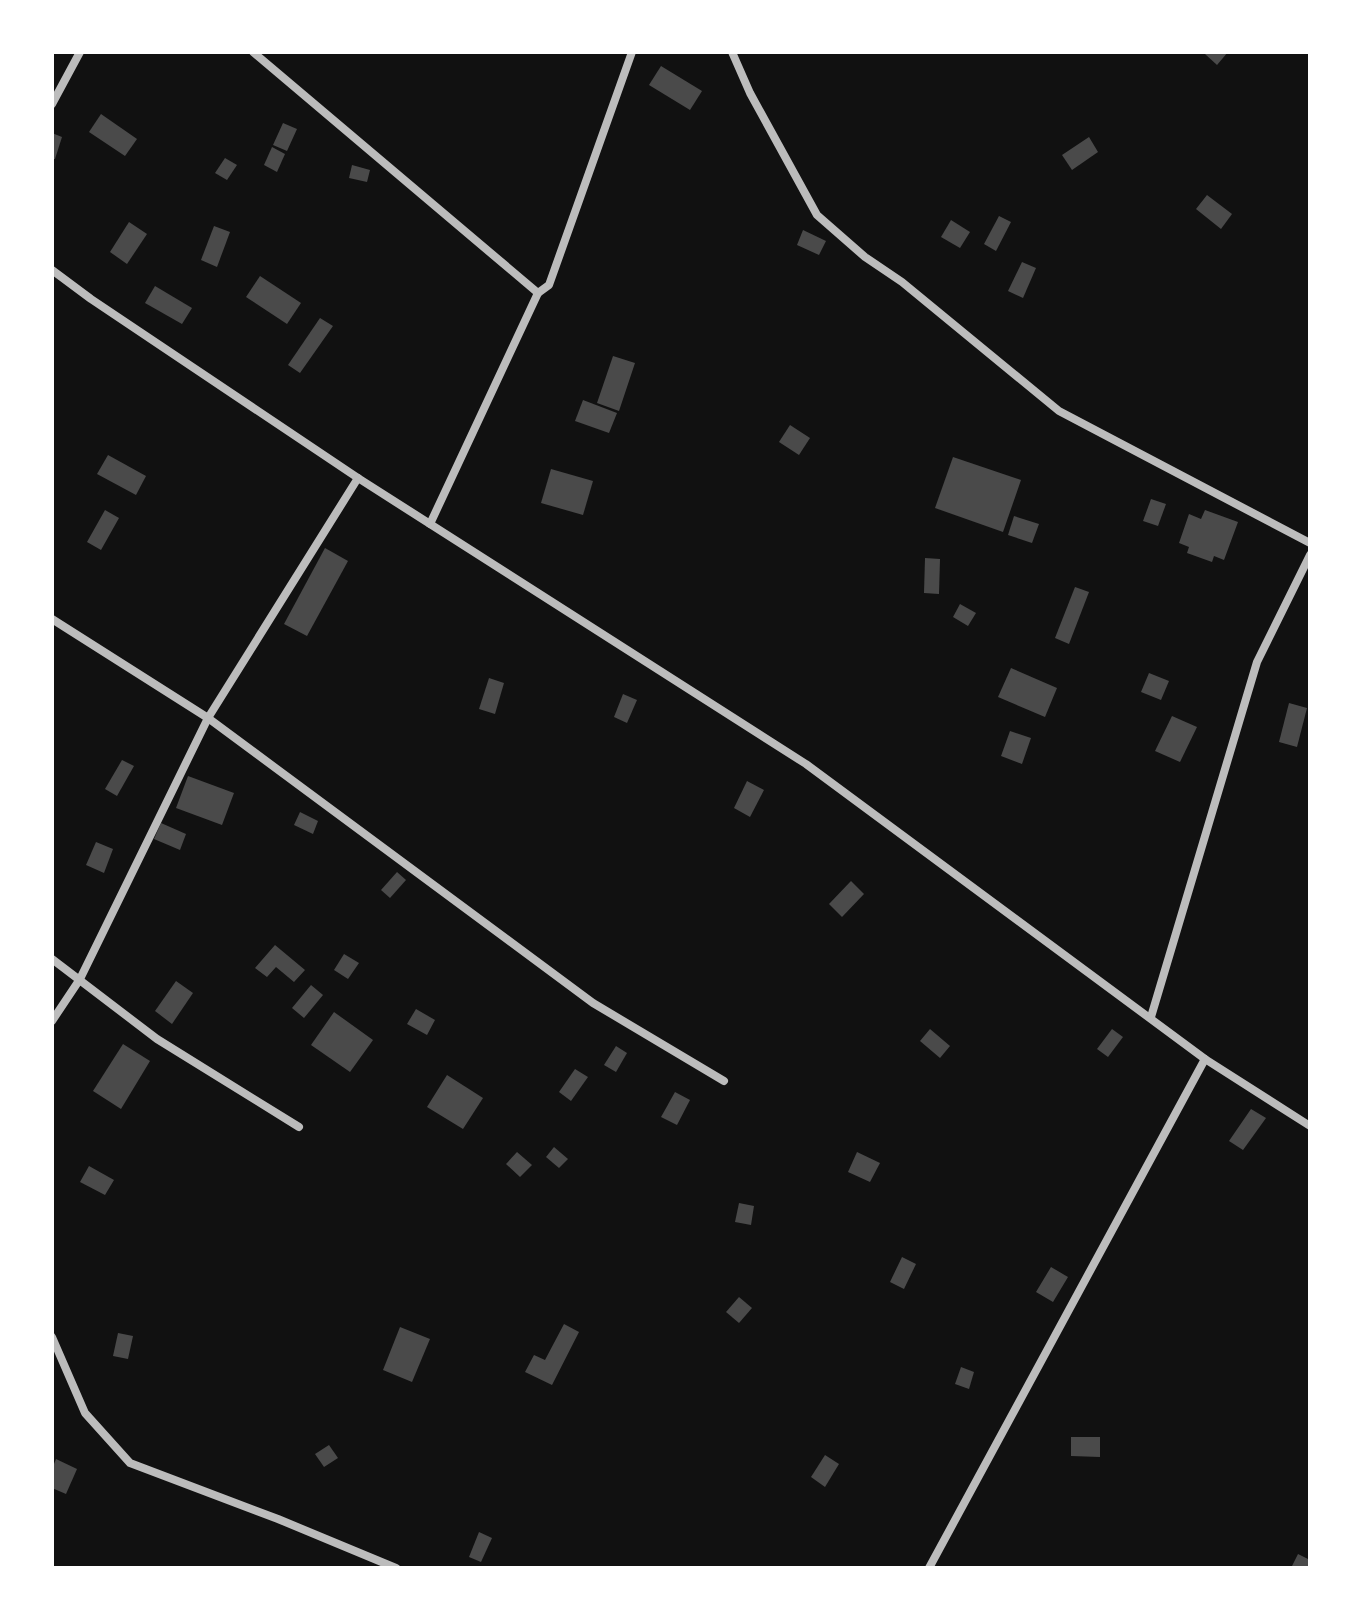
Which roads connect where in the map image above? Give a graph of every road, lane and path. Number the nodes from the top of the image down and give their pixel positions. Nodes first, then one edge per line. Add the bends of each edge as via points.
1 (80, 52) edge
2 (253, 52) edge
3 (632, 52) edge
4 (732, 52) edge
5 (52, 104) edge
6 (52, 270) edge
7 (538, 293) junction
8 (358, 478) junction
9 (430, 524) junction
10 (1310, 543) edge
11 (1310, 555) edge
12 (52, 619) edge
13 (208, 718) junction
14 (52, 959) edge
15 (80, 979) junction
16 (1151, 1017) junction
17 (52, 1021) edge
18 (1205, 1059) junction
19 (724, 1081) dead end
20 (1310, 1126) edge
21 (299, 1127) dead end
22 (52, 1337) edge
23 (396, 1568) edge
24 (929, 1568) edge

1 - 5 street
2 - 7 street
3 - 7 street via 549,285
4 - 10 street via 817,215 865,257 1059,411
6 - 8 street
7 - 9 street
8 - 9 street
8 - 13 street
9 - 16 street via 806,764
11 - 16 street via 1257,662
12 - 13 street
13 - 15 street
13 - 19 street via 593,1003
14 - 15 street
15 - 17 street
15 - 21 street via 157,1039
16 - 18 street
18 - 20 street
18 - 24 street
22 - 23 street via 85,1413 130,1463

